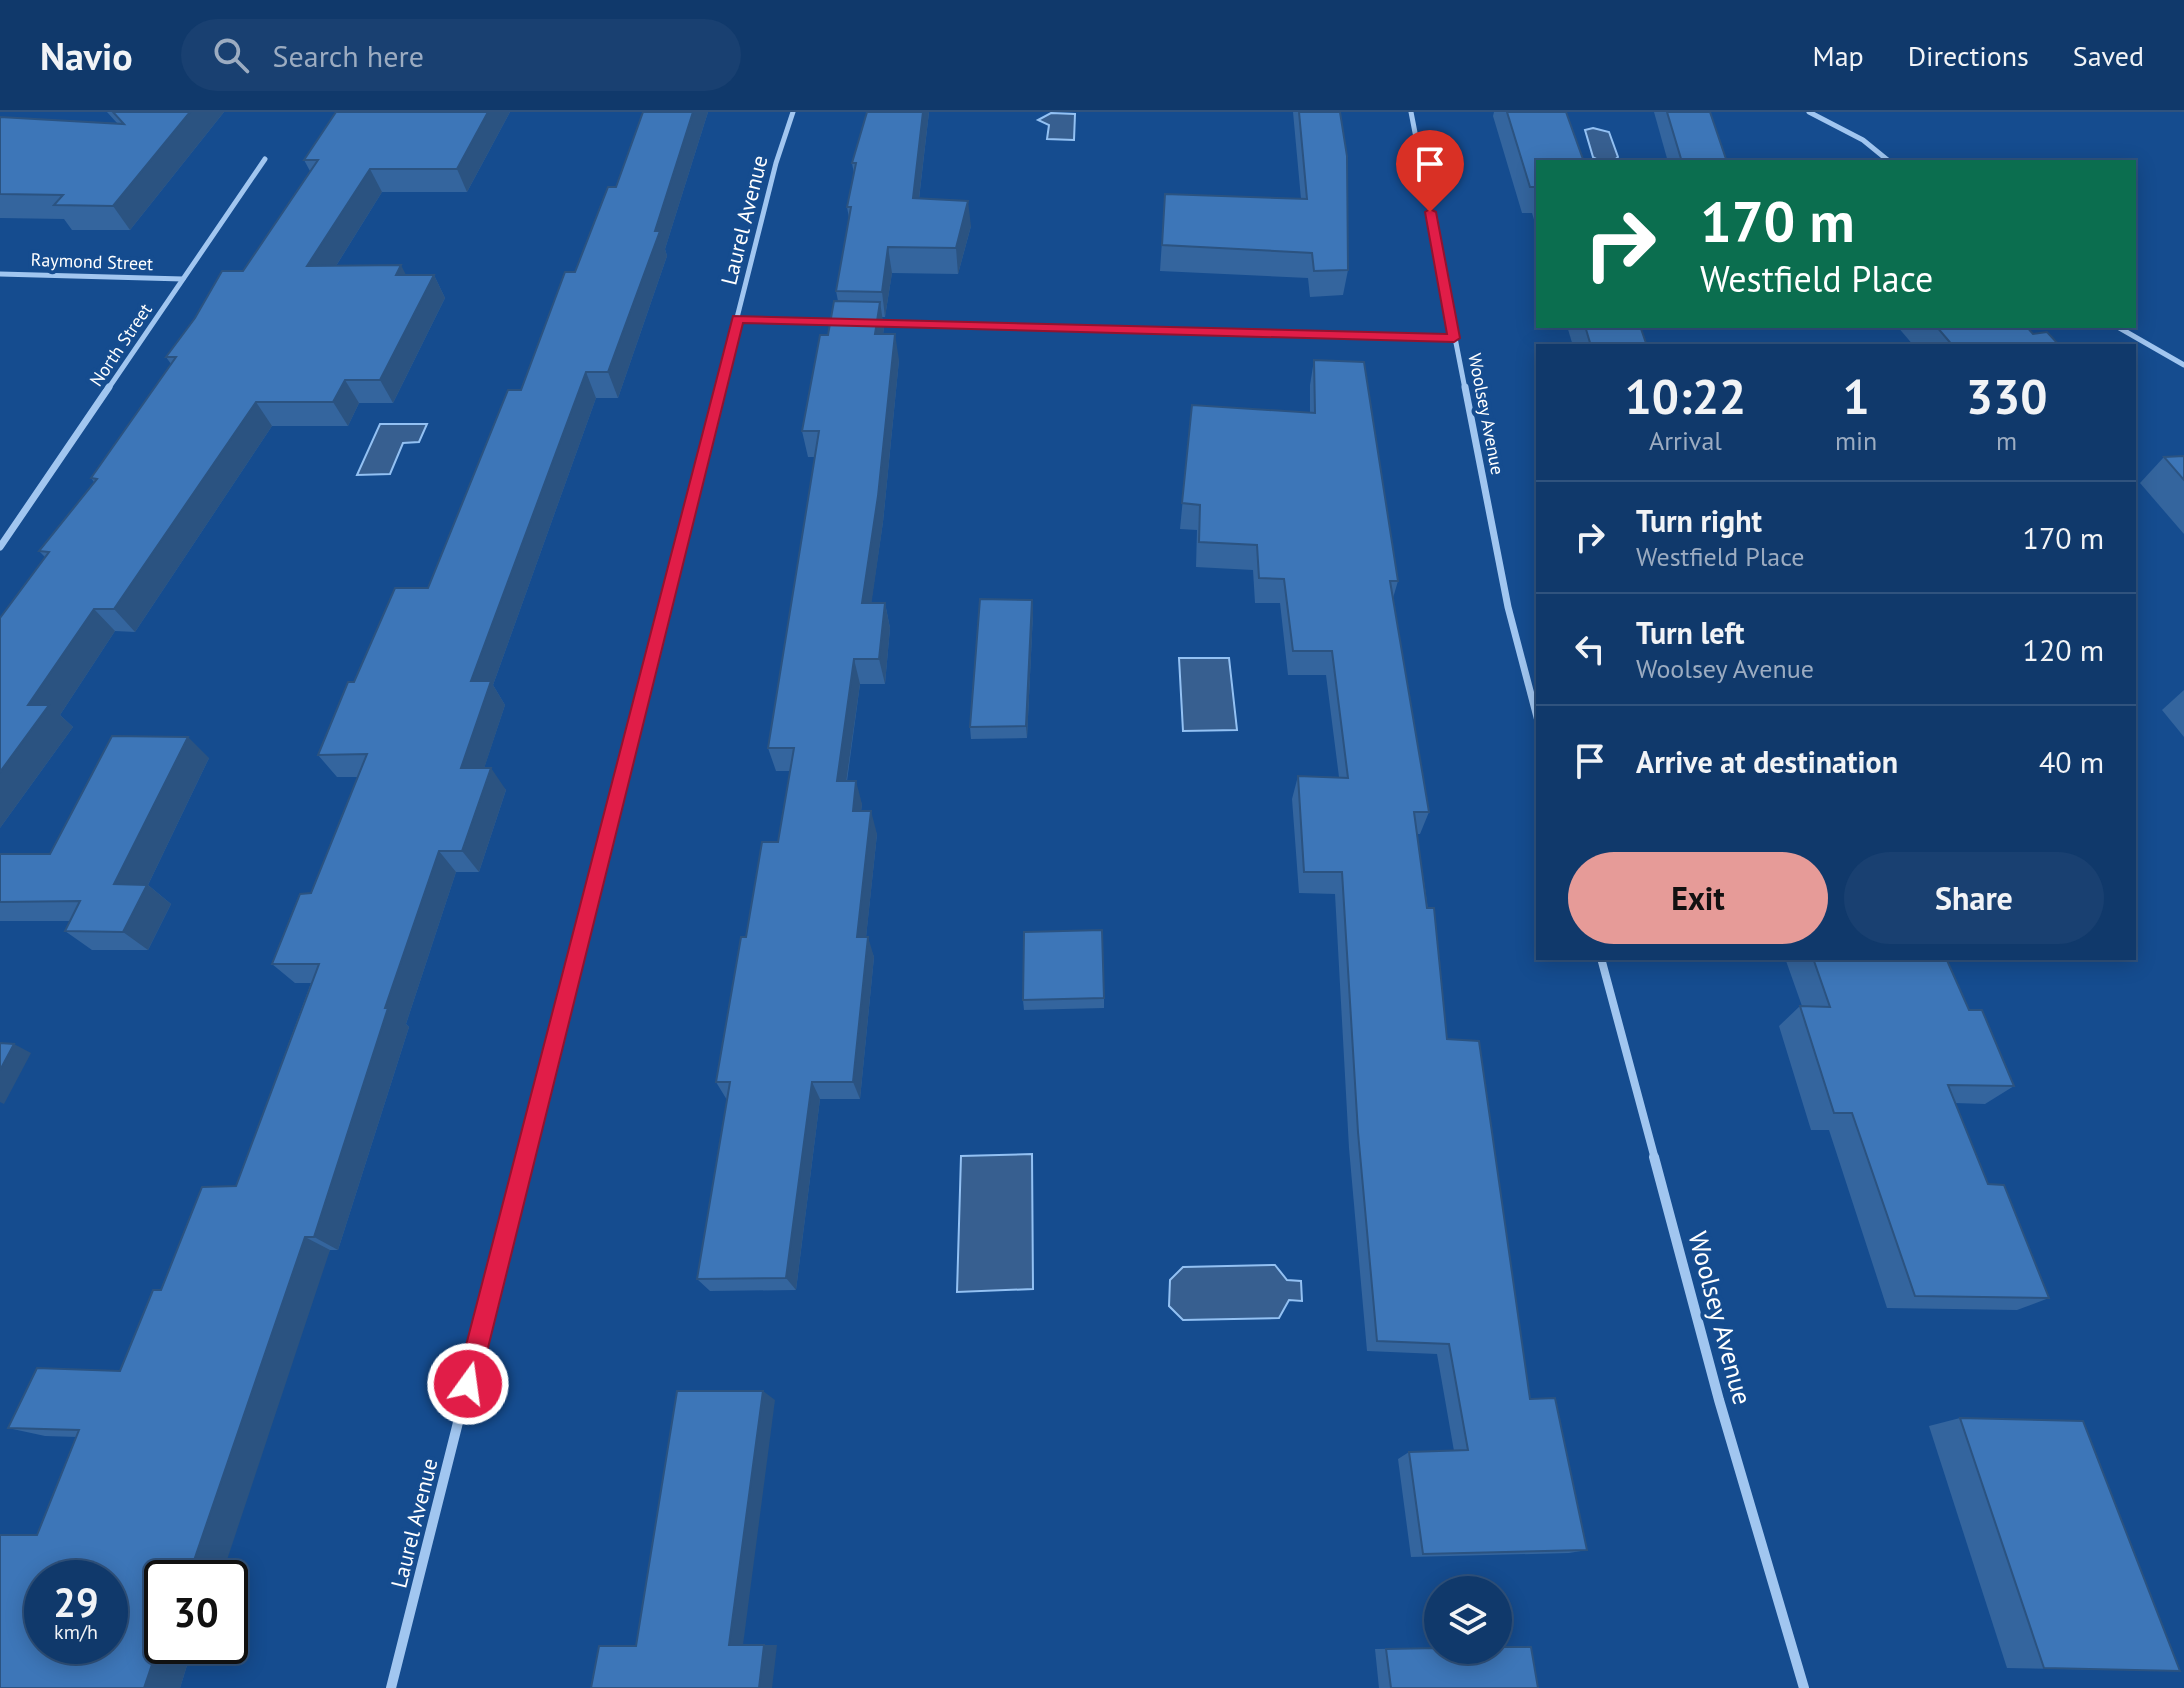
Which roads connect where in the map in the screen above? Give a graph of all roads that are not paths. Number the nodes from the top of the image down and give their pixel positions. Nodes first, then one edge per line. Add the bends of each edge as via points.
1 (793, 112) edge
2 (1411, 112) edge
3 (1809, 112) edge
4 (265, 159) dead end
5 (1888, 160) edge
6 (0, 274) edge
7 (183, 279) junction
8 (737, 319) junction
9 (842, 322) edge
10 (872, 323) edge
11 (2119, 328) edge
12 (1454, 338) junction
13 (2184, 365) edge
14 (0, 547) edge
15 (1536, 713) edge
16 (1602, 960) edge
17 (391, 1688) edge
18 (1804, 1688) edge

1 - 8 street, Laurel Avenue
2 - 12 street, Woolsey Avenue
3 - 5 street via 1863,140
4 - 7 street, North Street
6 - 7 street, Raymond Street
7 - 14 street, North Street
8 - 9 street
8 - 17 street, Laurel Avenue
10 - 12 street
11 - 13 street
12 - 15 street, Woolsey Avenue via 1508,607
16 - 18 street, Woolsey Avenue via 1719,1400

